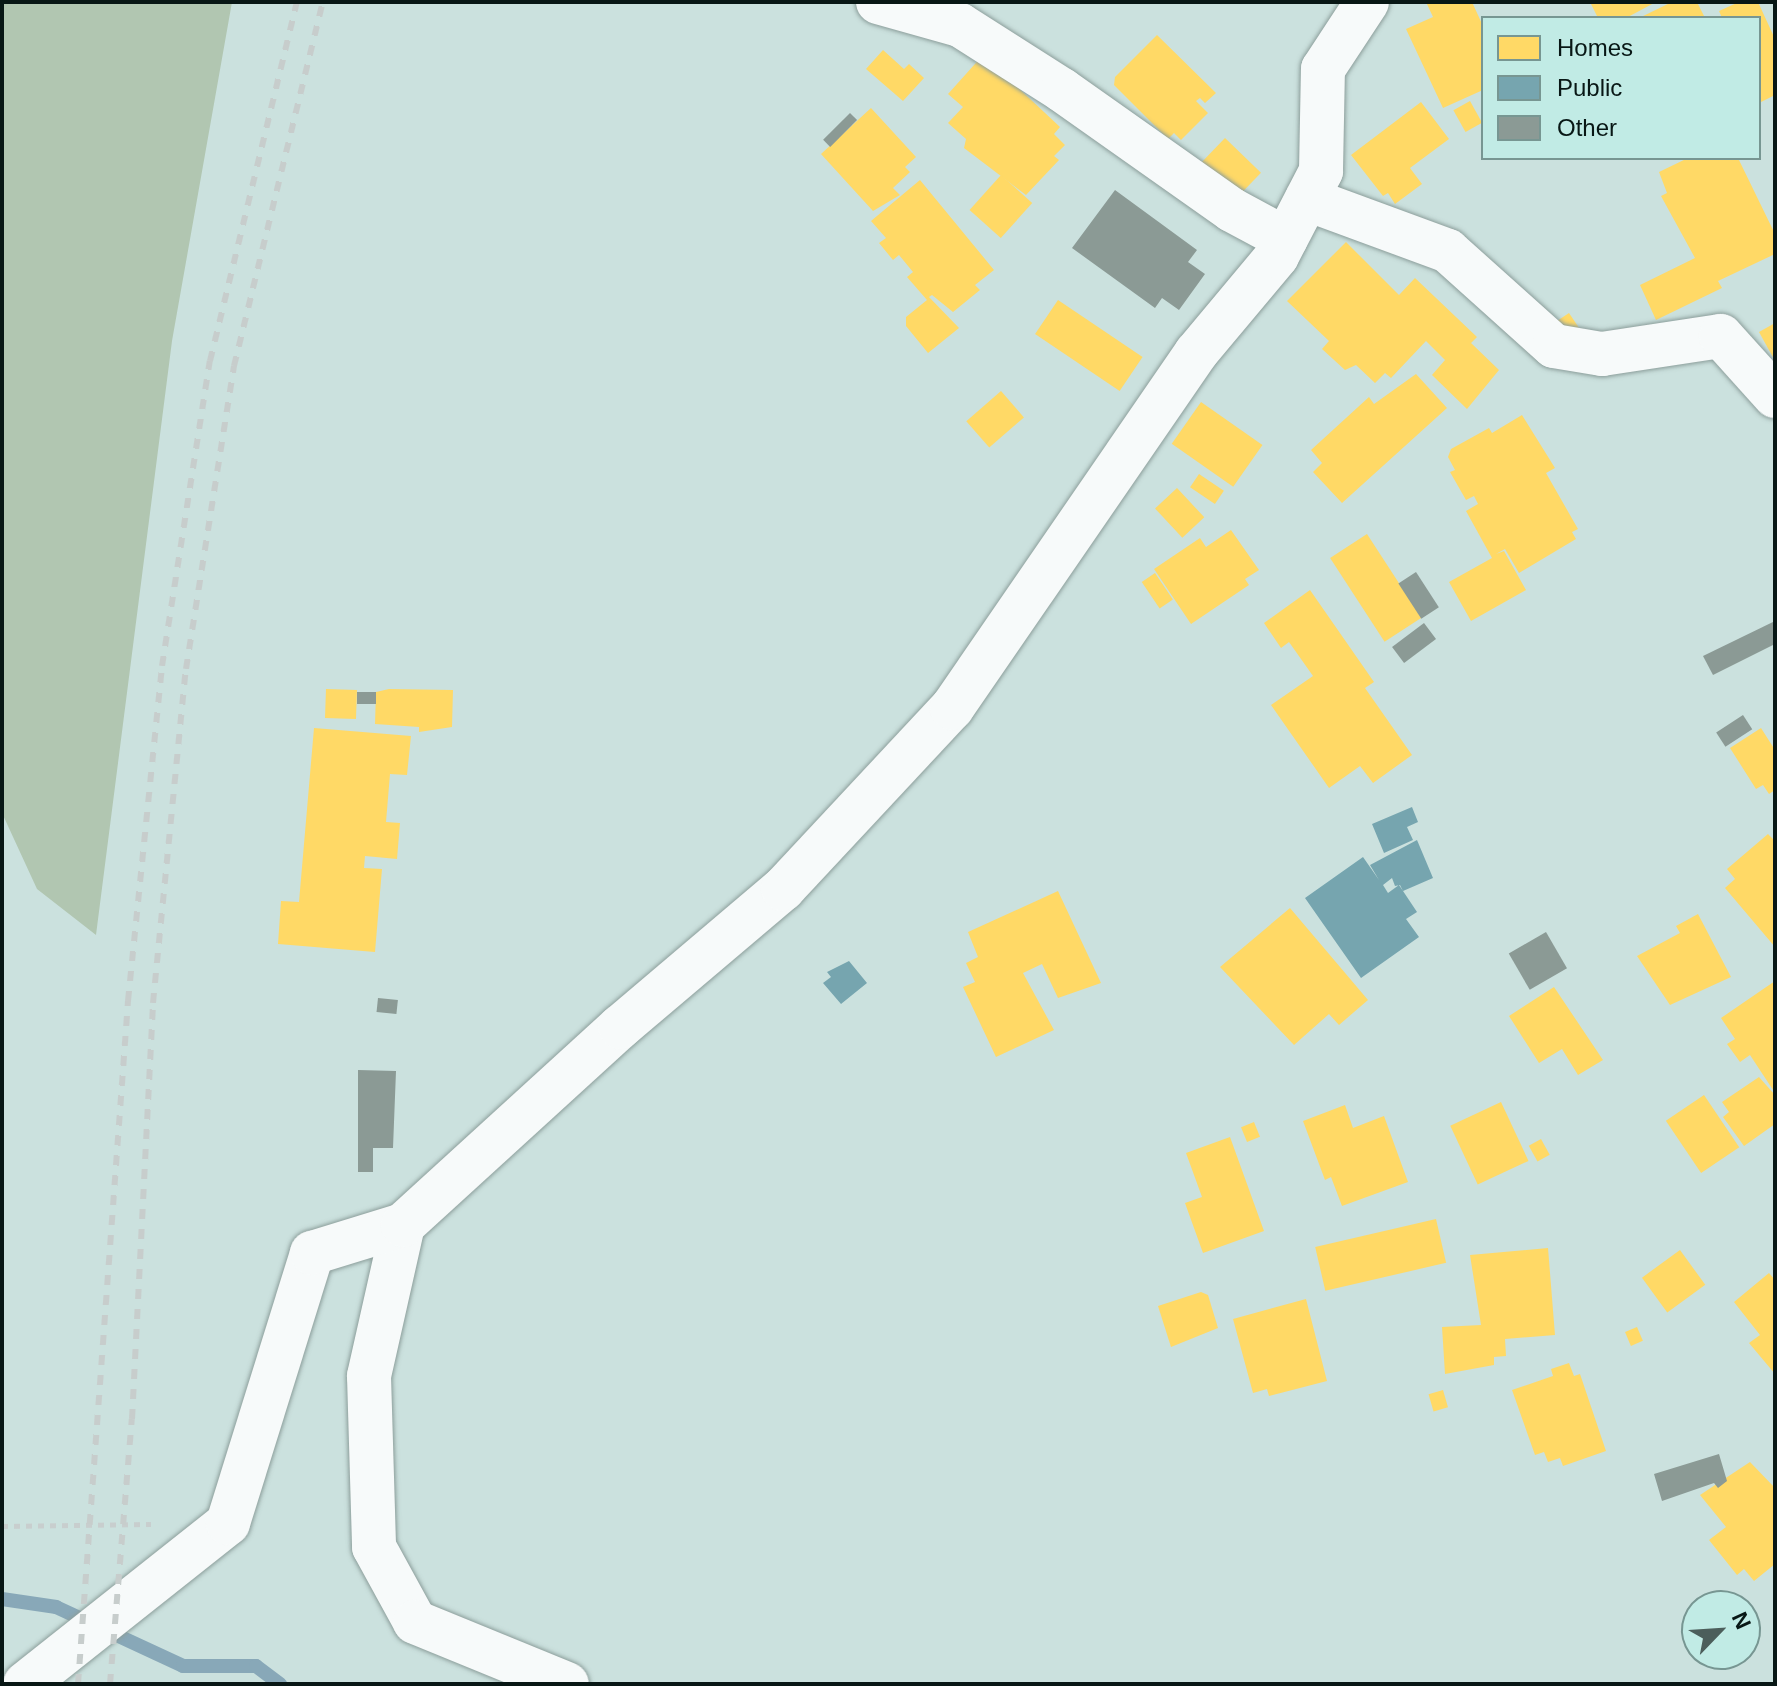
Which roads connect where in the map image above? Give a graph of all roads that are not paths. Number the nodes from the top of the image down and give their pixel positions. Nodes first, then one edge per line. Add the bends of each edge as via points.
1 (878, 2) edge
2 (1367, 2) edge
3 (1307, 199) junction
4 (1286, 239) junction
5 (1775, 396) edge
6 (403, 1225) junction
7 (25, 1684) edge
8 (567, 1684) edge

1 - 4 street via 960,25 1232,210
2 - 3 street via 1323,69 1321,171
3 - 4 street
3 - 5 street via 1448,251 1554,346 1602,354 1721,336
4 - 6 street via 1196,353 952,708 783,889 620,1027
6 - 7 street via 312,1253 228,1523
6 - 8 street via 369,1376 374,1547 415,1622

